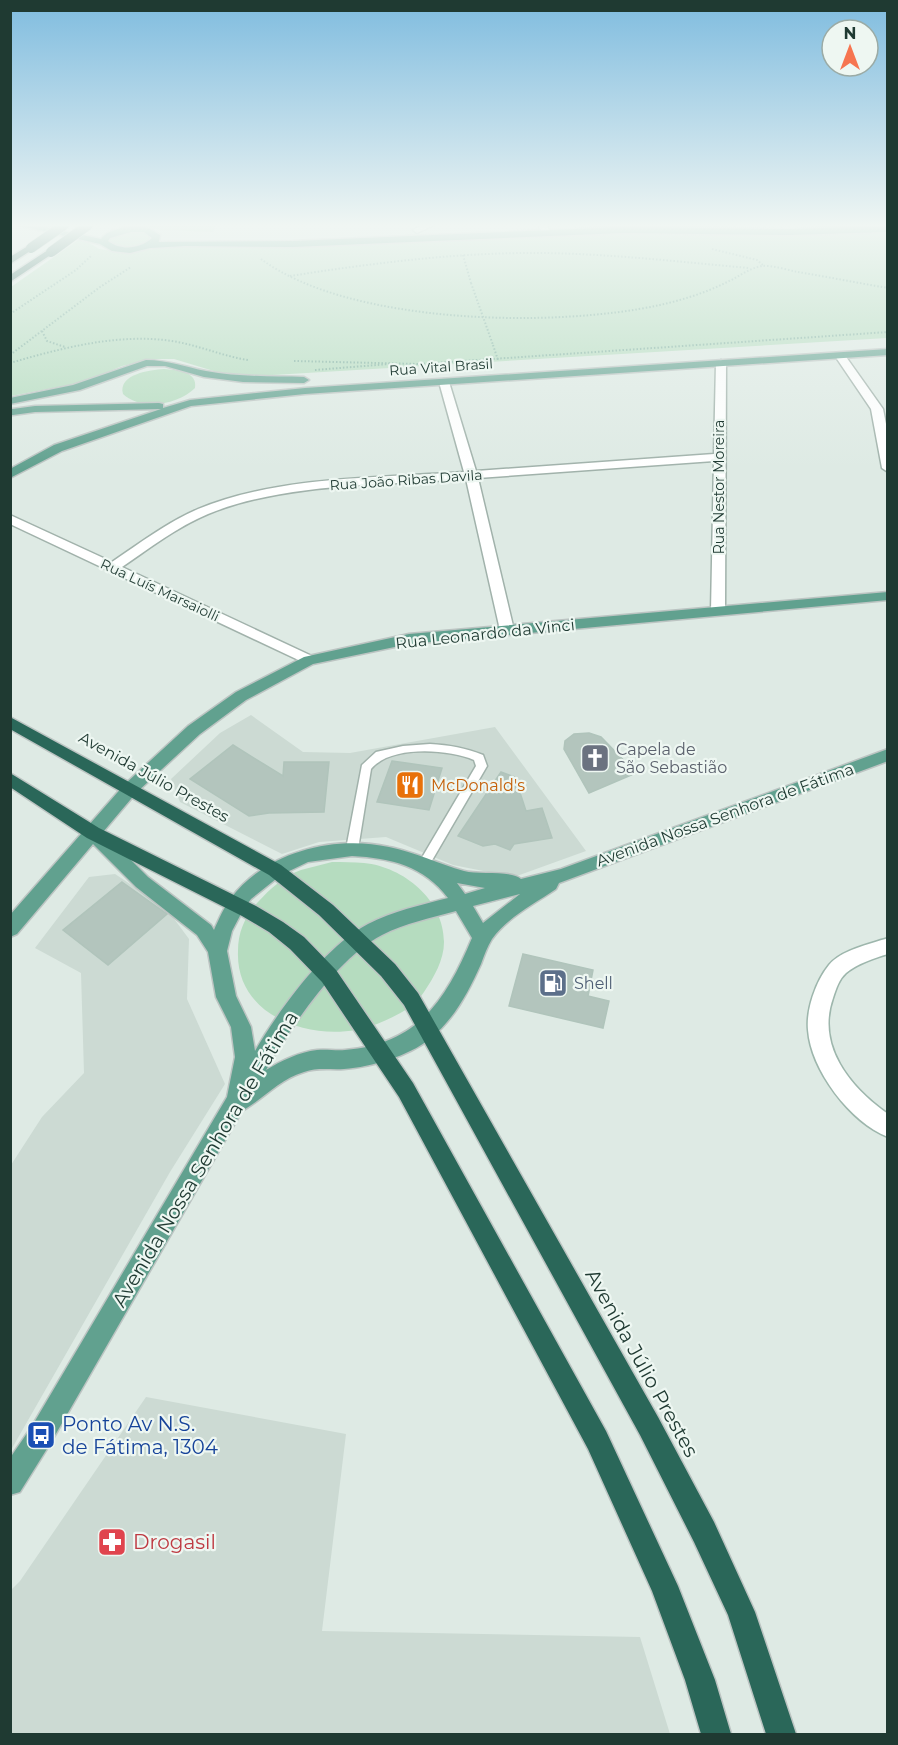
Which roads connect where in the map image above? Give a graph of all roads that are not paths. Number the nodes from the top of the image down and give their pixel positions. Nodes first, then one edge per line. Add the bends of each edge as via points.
1 (888, 342) edge
2 (888, 352) edge
3 (654, 356) dead end
4 (840, 356) junction
5 (721, 363) junction
6 (532, 364) dead end
7 (500, 366) dead end
8 (204, 374) junction
9 (357, 376) dead end
10 (444, 381) junction
11 (10, 401) edge
12 (190, 403) junction
13 (882, 412) edge
14 (10, 413) edge
15 (718, 457) junction
16 (887, 466) edge
17 (10, 474) edge
18 (470, 476) junction
19 (10, 519) edge
20 (113, 567) junction
21 (888, 596) edge
22 (718, 611) junction
23 (507, 630) junction
24 (309, 660) junction
25 (10, 722) edge
26 (888, 756) edge
27 (10, 779) edge
28 (130, 789) junction
29 (93, 833) junction
30 (352, 849) junction
31 (427, 867) junction
32 (275, 870) junction
33 (563, 875) junction
34 (461, 903) junction
35 (236, 905) junction
36 (10, 929) edge
37 (482, 938) junction
38 (356, 940) junction
39 (888, 946) edge
40 (217, 951) junction
41 (326, 972) junction
42 (427, 1030) junction
43 (381, 1053) junction
44 (237, 1103) junction
45 (888, 1127) edge
46 (10, 1482) edge
47 (716, 1734) edge
48 (781, 1734) edge

1 - 3 main road
2 - 4 main road, Rua Vital Brasil
4 - 5 main road, Rua Vital Brasil
4 - 13 street
5 - 10 main road, Rua Vital Brasil
5 - 15 street, Rua Nestor Moreira
6 - 7 main road, Rua Vital Brasil
8 - 9 main road via 262,380
8 - 11 main road via 165,363 146,363 68,390
8 - 12 main road via 208,382 205,394
10 - 12 main road, Rua Vital Brasil
10 - 18 street
12 - 14 main road
12 - 17 main road, Rua Vital Brasil via 58,448
13 - 16 street
15 - 18 street, Rua João Ribas Davila
15 - 22 street, Rua Nestor Moreira
18 - 20 street, Rua João Ribas Davila via 312,487 224,504 189,518
18 - 23 street
19 - 20 street, Rua Luís Marsaiolli
20 - 24 street, Rua Luís Marsaiolli
21 - 22 main road, Rua Leonardo da Vinci
22 - 23 main road, Rua Leonardo da Vinci
23 - 24 main road, Rua Leonardo da Vinci via 409,639
24 - 28 main road, Rua Leonardo da Vinci via 242,696 194,730
25 - 28 highway, Avenida Júlio Prestes
26 - 33 main road, Avenida Nossa Senhora de Fátima
27 - 29 highway
28 - 29 main road, Rua Leonardo da Vinci
28 - 32 highway, Avenida Júlio Prestes
29 - 35 highway
29 - 36 main road, Rua Leonardo da Vinci
29 - 40 main road via 142,882 204,930
30 - 31 main road, Avenida Nossa Senhora de Fátima via 402,857
30 - 31 lane via 366,768 373,760 381,755 425,748 469,752 479,758 482,766
30 - 32 main road, Avenida Nossa Senhora de Fátima via 305,856
31 - 33 main road, Avenida Nossa Senhora de Fátima via 474,881 505,882
31 - 34 main road
32 - 35 main road, Avenida Nossa Senhora de Fátima
32 - 38 highway, Avenida Júlio Prestes via 326,910
33 - 34 main road, Avenida Nossa Senhora de Fátima
33 - 37 main road via 508,910
34 - 37 main road
34 - 38 main road, Avenida Nossa Senhora de Fátima via 405,917
35 - 40 main road, Avenida Nossa Senhora de Fátima
35 - 41 highway via 297,943
37 - 42 main road via 451,1006
38 - 41 main road, Avenida Nossa Senhora de Fátima
38 - 42 highway, Avenida Júlio Prestes via 411,999
39 - 45 street via 838,969 817,1008 818,1040 824,1058 851,1097
40 - 44 main road via 226,997 242,1027 245,1057
41 - 43 highway
41 - 44 main road, Avenida Nossa Senhora de Fátima via 270,1044
42 - 43 main road
42 - 48 highway, Avenida Júlio Prestes via 644,1416 704,1532 741,1612
43 - 44 main road via 346,1060 312,1060 278,1074
43 - 47 highway via 406,1090 597,1440 664,1586
44 - 46 main road, Avenida Nossa Senhora de Fátima

